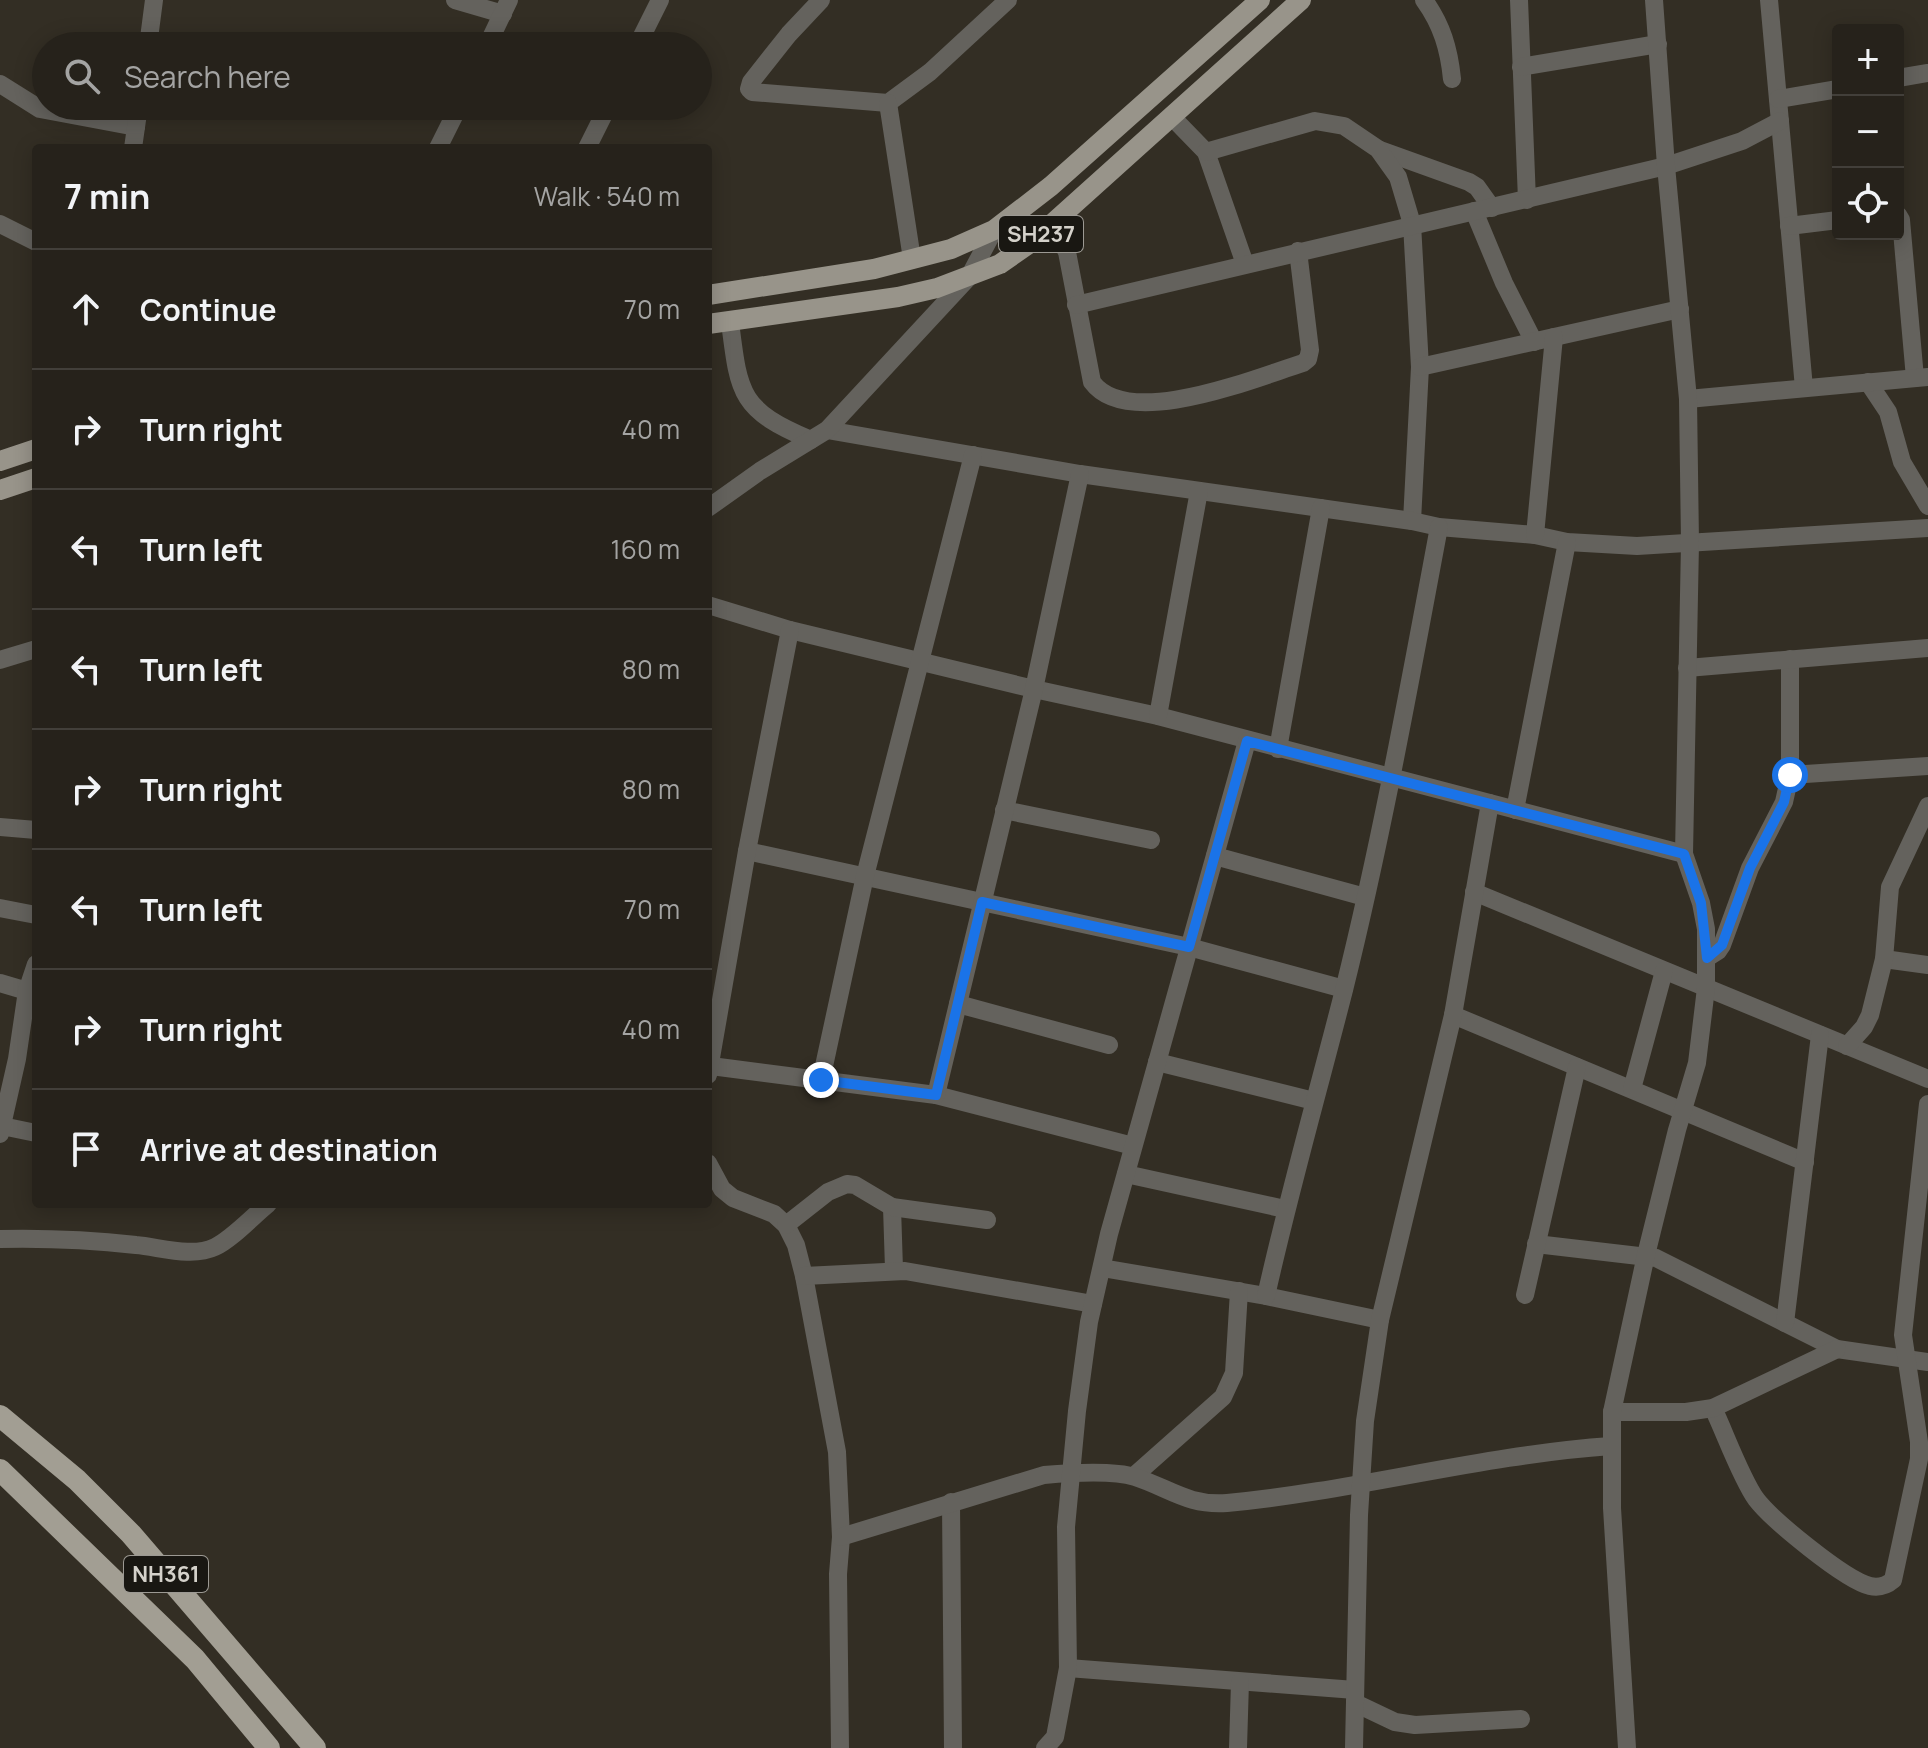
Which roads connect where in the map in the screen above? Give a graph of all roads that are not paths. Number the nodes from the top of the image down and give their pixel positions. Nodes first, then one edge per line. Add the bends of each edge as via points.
1 (455, 0) edge
2 (660, 0) edge
3 (821, 0) edge
4 (1008, 0) edge
5 (1260, 0) edge
6 (1301, 0) edge
7 (1424, 0) edge
8 (1519, 0) edge
9 (1654, 0) edge
10 (1769, 0) edge
11 (150, 1) edge
12 (506, 7) edge
13 (149, 32) edge
14 (494, 32) edge
15 (644, 32) edge
16 (1658, 44) junction
17 (1521, 67) junction
18 (1928, 73) edge
19 (1904, 77) edge
20 (1452, 79) dead end
21 (0, 84) edge
22 (1832, 90) edge
23 (1778, 99) junction
24 (888, 103) junction
25 (32, 104) edge
26 (1172, 117) junction
27 (73, 120) edge
28 (138, 120) edge
29 (452, 120) edge
30 (601, 120) edge
31 (1780, 121) junction
32 (137, 141) edge
33 (440, 144) edge
34 (589, 144) edge
35 (1378, 149) junction
36 (1206, 152) junction
37 (1666, 166) junction
38 (1527, 200) junction
39 (1483, 210) junction
40 (1832, 221) edge
41 (0, 224) edge
42 (1052, 224) junction
43 (1412, 224) junction
44 (1789, 226) junction
45 (994, 230) junction
46 (32, 240) edge
47 (1904, 240) edge
48 (1298, 251) junction
49 (912, 259) junction
50 (1245, 264) junction
51 (969, 277) junction
52 (712, 294) edge
53 (1076, 305) junction
54 (1680, 309) junction
55 (730, 322) junction
56 (712, 324) edge
57 (1554, 337) junction
58 (1534, 342) junction
59 (1420, 367) junction
60 (1922, 377) edge
61 (1868, 382) junction
62 (1804, 388) junction
63 (1688, 399) junction
64 (819, 435) junction
65 (32, 450) edge
66 (973, 455) junction
67 (0, 461) edge
68 (1080, 474) junction
69 (32, 479) edge
70 (0, 490) edge
71 (1199, 491) junction
72 (712, 505) edge
73 (1928, 506) edge
74 (1321, 508) junction
75 (1412, 521) junction
76 (1439, 527) junction
77 (1928, 528) edge
78 (1535, 535) junction
79 (1567, 542) junction
80 (1690, 543) junction
81 (712, 606) edge
82 (790, 630) junction
83 (1928, 648) edge
84 (32, 650) edge
85 (1790, 659) junction
86 (0, 660) edge
87 (920, 662) junction
88 (1687, 668) junction
89 (1034, 689) junction
90 (1158, 716) junction
91 (1247, 741) junction
92 (1278, 749) junction
93 (1928, 766) edge
94 (1790, 775) junction
95 (1391, 779) junction
96 (1490, 803) junction
97 (1928, 806) edge
98 (1004, 810) junction
99 (1515, 810) junction
100 (0, 827) edge
101 (32, 830) edge
102 (1151, 840) dead end
103 (747, 851) junction
104 (1684, 854) junction
105 (1215, 856) junction
106 (865, 876) junction
107 (1474, 892) junction
108 (1365, 897) junction
109 (982, 902) junction
110 (0, 908) edge
111 (32, 914) edge
112 (1189, 947) junction
113 (1707, 958) junction
114 (1884, 959) junction
115 (1928, 965) edge
116 (1664, 971) junction
117 (32, 976) edge
118 (0, 983) edge
119 (1706, 988) junction
120 (1344, 989) junction
121 (27, 991) junction
122 (958, 1004) junction
123 (1453, 1015) junction
124 (1820, 1035) junction
125 (28, 1039) edge
126 (1109, 1045) dead end
127 (1847, 1046) junction
128 (712, 1058) edge
129 (9, 1059) edge
130 (1157, 1062) junction
131 (1577, 1067) junction
132 (712, 1070) edge
133 (1928, 1079) edge
134 (821, 1080) junction
135 (1632, 1089) junction
136 (936, 1095) junction
137 (1314, 1101) junction
138 (1928, 1104) edge
139 (1683, 1111) junction
140 (1, 1130) edge
141 (32, 1133) edge
142 (1133, 1146) junction
143 (1805, 1162) junction
144 (712, 1170) edge
145 (1126, 1174) junction
146 (892, 1207) junction
147 (263, 1208) edge
148 (1285, 1209) junction
149 (987, 1220) dead end
150 (786, 1225) junction
151 (1921, 1237) edge
152 (0, 1239) edge
153 (1536, 1244) junction
154 (1646, 1255) junction
155 (1102, 1268) junction
156 (894, 1269) junction
157 (804, 1276) junction
158 (1239, 1291) junction
159 (1525, 1295) dead end
160 (1266, 1296) junction
161 (1093, 1304) junction
162 (1380, 1320) junction
163 (1785, 1323) junction
164 (1837, 1349) junction
165 (1906, 1359) junction
166 (1928, 1362) edge
167 (1713, 1408) junction
168 (1612, 1412) junction
169 (0, 1416) edge
170 (1611, 1446) junction
171 (0, 1470) edge
172 (1070, 1472) junction
173 (1134, 1476) junction
174 (1361, 1484) junction
175 (951, 1502) junction
176 (841, 1537) junction
177 (1068, 1668) junction
178 (1240, 1682) junction
179 (1355, 1697) junction
180 (1521, 1719) dead end
181 (269, 1748) edge
182 (315, 1748) edge
183 (840, 1748) edge
184 (953, 1748) edge
185 (1045, 1748) edge
186 (1238, 1748) edge
187 (1354, 1748) edge
188 (1627, 1748) edge

1 - 12 street
2 - 15 street
3 - 24 street via 749,89
4 - 24 street
5 - 45 main road, SH237
6 - 26 main road, SH237
7 - 20 street via 1446,39
8 - 17 street
9 - 16 street
10 - 23 street
11 - 13 street
12 - 14 street
16 - 17 street
16 - 37 street
17 - 38 street
18 - 19 street
21 - 25 street
22 - 23 street
23 - 31 street
24 - 49 street
26 - 36 street
26 - 42 main road, SH237
27 - 32 street
28 - 32 street
29 - 33 street
30 - 34 street
31 - 37 street via 1742,141
31 - 44 street
35 - 36 street via 1344,126 1323,121
35 - 39 street via 1469,182 1477,187
35 - 43 street via 1398,177
36 - 50 street
37 - 38 street
37 - 54 street
38 - 39 street
39 - 43 street
39 - 58 street via 1504,283
40 - 44 street
41 - 46 street
42 - 51 main road, SH237 via 1000,264
42 - 53 street via 1067,252
43 - 48 street
43 - 59 street
44 - 62 street
45 - 49 main road, SH237
45 - 51 street
47 - 60 street
48 - 50 street
48 - 53 street via 1308,359 1174,401 1131,403 1099,390 1088,370
49 - 52 main road, SH237
50 - 53 street
51 - 55 main road, SH237 via 898,297
51 - 64 street
54 - 57 street
54 - 63 street
55 - 56 main road, SH237
55 - 64 street via 736,374 761,415 776,425
57 - 58 street
57 - 78 street
58 - 59 street
59 - 75 street
60 - 61 street
61 - 62 street
61 - 73 street via 1888,412 1905,470
62 - 63 street
63 - 80 street
64 - 66 street
64 - 72 street
65 - 67 main road
66 - 68 street
66 - 87 street
68 - 71 street
68 - 89 street
69 - 70 main road
71 - 74 street
71 - 90 street
74 - 75 street
74 - 92 street
75 - 76 street
76 - 78 street
76 - 95 street
77 - 80 street
78 - 79 street
79 - 80 street
79 - 99 street
80 - 88 street
81 - 82 street
82 - 87 street
82 - 103 street
83 - 85 street
84 - 86 street
85 - 88 street
85 - 94 street
87 - 89 street
87 - 106 street
88 - 104 street
89 - 90 street
89 - 98 street
90 - 91 street
91 - 92 street
91 - 105 street
92 - 95 street
93 - 94 street
94 - 113 street via 1784,802 1750,868 1722,945
95 - 96 street
95 - 108 street
96 - 99 street
96 - 107 street
97 - 114 street via 1890,887
98 - 102 street
98 - 109 street
99 - 104 street
100 - 101 street
103 - 106 street
103 - 128 street
104 - 113 street via 1701,903
105 - 108 street
105 - 112 street
106 - 109 street
106 - 134 street
107 - 116 street
107 - 123 street
108 - 120 street
109 - 112 street
109 - 122 street
110 - 111 street
112 - 120 street
112 - 130 street
113 - 119 street
114 - 115 street
114 - 127 street via 1870,1015
116 - 119 street
116 - 135 street
117 - 121 street
118 - 121 street
119 - 124 street
119 - 139 street via 1697,1063
120 - 137 street
121 - 125 street
122 - 126 street
122 - 136 street
123 - 131 street
123 - 162 street
124 - 127 street
124 - 143 street
125 - 129 street
127 - 133 street
129 - 140 street
130 - 137 street
130 - 142 street
131 - 135 street
131 - 153 street
132 - 134 street
134 - 136 street
135 - 139 street
136 - 142 street
137 - 148 street
138 - 151 street
139 - 143 street
139 - 154 street
140 - 141 street
142 - 145 street
143 - 163 street
144 - 150 street via 733,1198 774,1214
145 - 148 street
145 - 155 street
146 - 149 street
146 - 150 street via 847,1184
146 - 156 street
147 - 152 street via 216,1247 203,1250
148 - 160 street
150 - 157 street
151 - 165 street via 1903,1335
153 - 154 street
153 - 159 street
154 - 163 street
154 - 168 street
155 - 158 street
155 - 161 street
156 - 157 street
156 - 161 street
157 - 176 street via 837,1452
158 - 160 street
158 - 173 street via 1231,1384
160 - 162 street
161 - 172 street
162 - 174 street
163 - 164 street
164 - 165 street
164 - 167 street
165 - 166 street
165 - 167 street via 1918,1468 1893,1580 1885,1586 1852,1577 1777,1521 1755,1498
167 - 168 street
168 - 170 street
169 - 182 highway, NH361 via 131,1534
170 - 174 street via 1499,1458
170 - 188 street
171 - 181 highway, NH361 via 195,1659
172 - 173 street
172 - 175 street
172 - 177 street
173 - 174 street via 1184,1499 1214,1503
174 - 179 street
175 - 176 street
175 - 184 street
176 - 183 street
177 - 178 street
177 - 185 street via 1055,1737
178 - 179 street
178 - 186 street
179 - 180 street via 1395,1722 1415,1725
179 - 187 street

